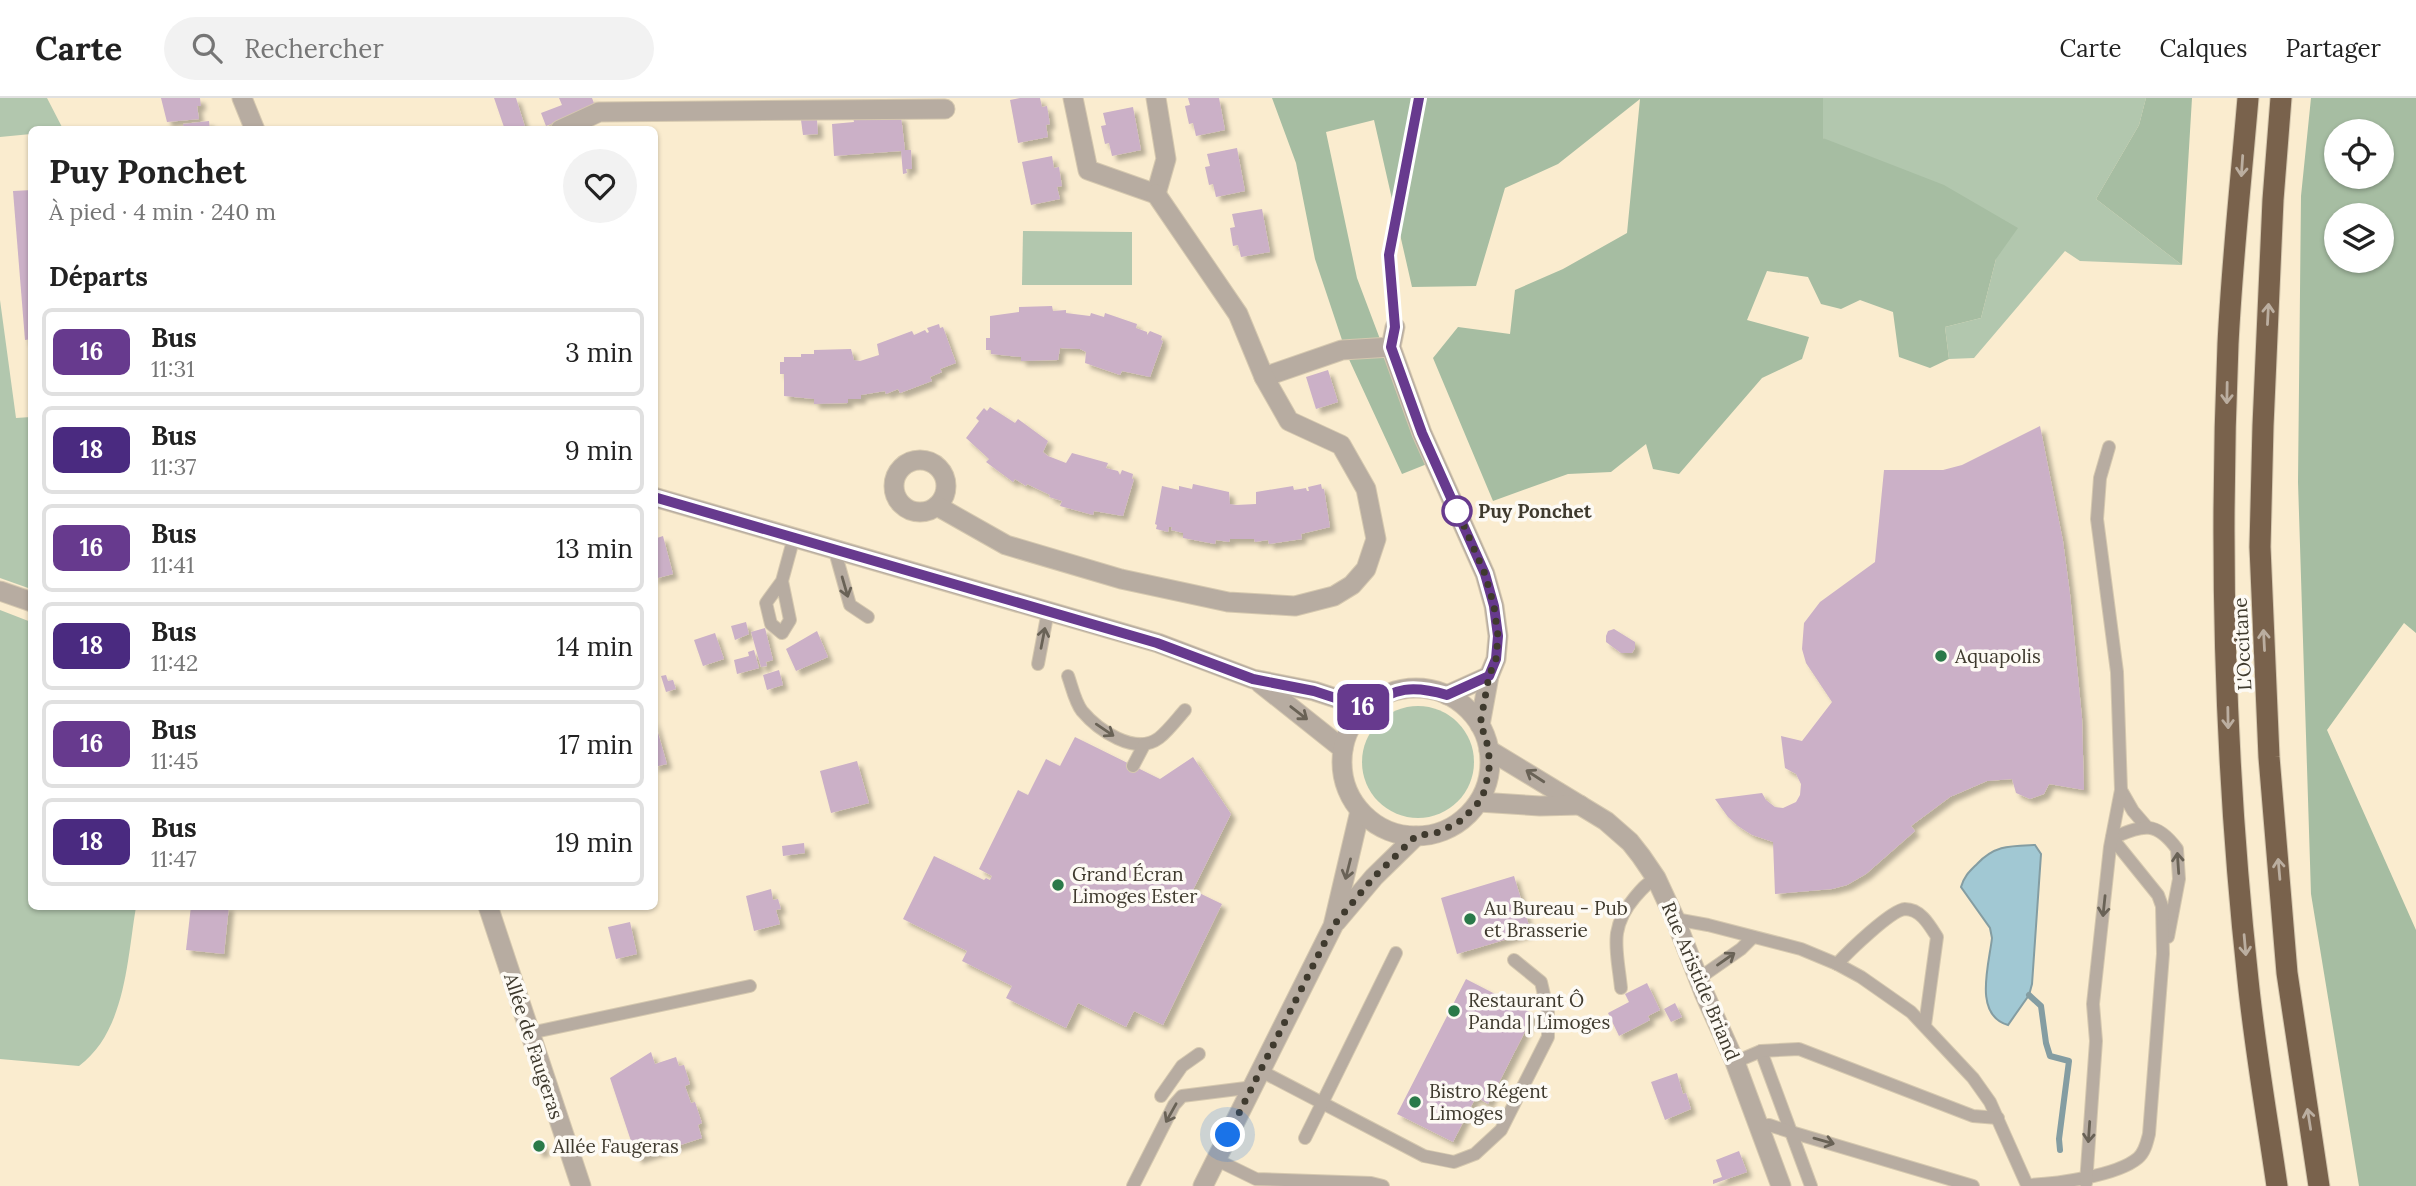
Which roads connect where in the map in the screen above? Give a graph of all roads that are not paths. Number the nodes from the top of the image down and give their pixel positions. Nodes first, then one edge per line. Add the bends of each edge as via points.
1 (242, 98) edge
2 (1073, 98) edge
3 (1156, 98) edge
4 (1419, 98) edge
5 (2248, 98) edge
6 (2281, 98) edge
7 (945, 109) dead end
8 (253, 126) edge
9 (569, 126) edge
10 (1156, 194) junction
11 (1395, 327) joint
12 (1391, 347) junction
13 (1264, 376) junction
14 (2109, 447) dead end
15 (658, 498) edge
16 (937, 506) dead end
17 (794, 537) junction
18 (834, 548) junction
19 (782, 580) dead end
20 (0, 591) edge
21 (28, 601) edge
22 (1048, 611) junction
23 (867, 617) dead end
24 (1038, 664) dead end
25 (1068, 676) dead end
26 (1489, 676) junction
27 (1253, 679) junction
28 (1447, 695) junction
29 (1366, 708) junction
30 (1185, 710) dead end
31 (1480, 725) junction
32 (1144, 745) junction
33 (1343, 749) junction
34 (1489, 750) junction
35 (1133, 766) dead end
36 (2121, 790) junction
37 (1479, 802) junction
38 (1580, 805) junction
39 (1360, 811) junction
40 (2146, 826) junction
41 (1416, 836) junction
42 (2112, 838) junction
43 (1656, 878) junction
44 (489, 910) edge
45 (1675, 919) junction
46 (1333, 926) junction
47 (1753, 937) junction
48 (1396, 953) dead end
49 (2163, 954) junction
50 (1514, 960) dead end
51 (1837, 964) junction
52 (1698, 979) junction
53 (750, 986) dead end
54 (1621, 988) dead end
55 (1926, 1025) junction
56 (530, 1032) junction
57 (1761, 1051) junction
58 (1199, 1054) dead end
59 (1735, 1062) junction
60 (1258, 1079) junction
61 (1161, 1096) dead end
62 (1322, 1102) junction
63 (1998, 1118) junction
64 (1759, 1126) junction
65 (1791, 1132) junction
66 (1305, 1138) dead end
67 (1216, 1159) junction
68 (2086, 1182) edge
69 (2027, 1185) edge
70 (581, 1186) edge
71 (1133, 1186) edge
72 (1203, 1186) edge
73 (1383, 1186) edge
74 (1781, 1186) edge
75 (1811, 1186) edge
76 (1973, 1186) edge
77 (2277, 1186) edge
78 (2319, 1186) edge

1 - 8 street
2 - 10 street via 1087,170
3 - 10 street via 1167,159
4 - 11 lane via 1389,255
5 -> 77 highway, L'Occitane via 2228,343 2228,708 2248,982
78 -> 6 highway, L'Occitane via 2287,973 2269,757 2260,547 2272,213
7 - 9 street via 599,112
10 - 13 street via 1238,314
11 - 12 street
12 - 13 street via 1342,350
12 - 26 street via 1422,433 1485,574 1498,636
13 - 16 street via 1289,421 1341,444 1366,489 1376,539 1366,569 1334,596 1295,606 1228,602 1121,579 1006,545
14 - 36 lane via 2100,478 2097,519 2117,672
15 - 17 street
17 - 18 street
17 - 19 lane
18 - 22 street
18 -> 23 lane via 850,605
20 - 21 street
24 -> 22 lane
22 - 27 street via 1157,643
25 -> 32 lane via 1080,709 1100,728 1121,740
26 - 28 street
26 - 31 street
27 - 29 street via 1314,691
27 -> 33 street
28 - 29 street via 1426,688 1404,689 1384,695
28 - 31 street via 1466,707
29 - 33 street via 1351,726
30 - 32 lane via 1158,738
31 - 34 street
32 - 35 lane
33 - 39 street via 1348,793
34 - 37 street via 1489,777
38 -> 34 street, Rue Aristide Briand
36 - 40 lane
36 - 42 lane
37 - 38 street
37 - 41 street via 1462,820 1440,832
38 - 43 street, Rue Aristide Briand via 1630,842
39 - 41 street via 1395,834
39 -> 46 street
40 - 42 lane
49 -> 40 lane via 2175,907 2179,860 2172,842
41 - 46 street
42 - 49 lane via 2158,895
42 -> 68 lane via 2093,1004 2096,1041
43 - 45 street, Rue Aristide Briand
43 - 54 lane via 1624,910 1617,925
44 - 56 street, Allée de Faugeras
45 - 47 lane
45 - 52 street, Rue Aristide Briand
46 - 60 street
47 - 51 lane
52 -> 47 lane
48 - 62 lane
49 - 68 lane via 2146,1148 2125,1167
50 - 62 lane via 1541,982 1548,1037 1501,1130 1475,1154 1454,1162 1424,1156
51 - 55 lane
51 - 55 lane via 1895,914 1904,909 1914,911 1927,920 1937,937
52 - 59 street, Rue Aristide Briand
53 - 56 lane
55 - 63 lane via 1973,1078
56 - 70 street, Allée de Faugeras
57 - 59 lane
57 - 63 lane via 1799,1049 1973,1116
57 - 65 lane
58 - 61 lane via 1182,1066
59 - 64 street, Rue Aristide Briand
60 - 62 lane
60 - 67 street
60 -> 71 lane via 1182,1096
62 - 66 lane
63 - 69 lane
64 - 65 lane
64 - 74 street, Rue Aristide Briand
65 - 75 lane
65 -> 76 lane
67 - 72 street
67 - 73 lane via 1256,1179
68 - 69 lane

